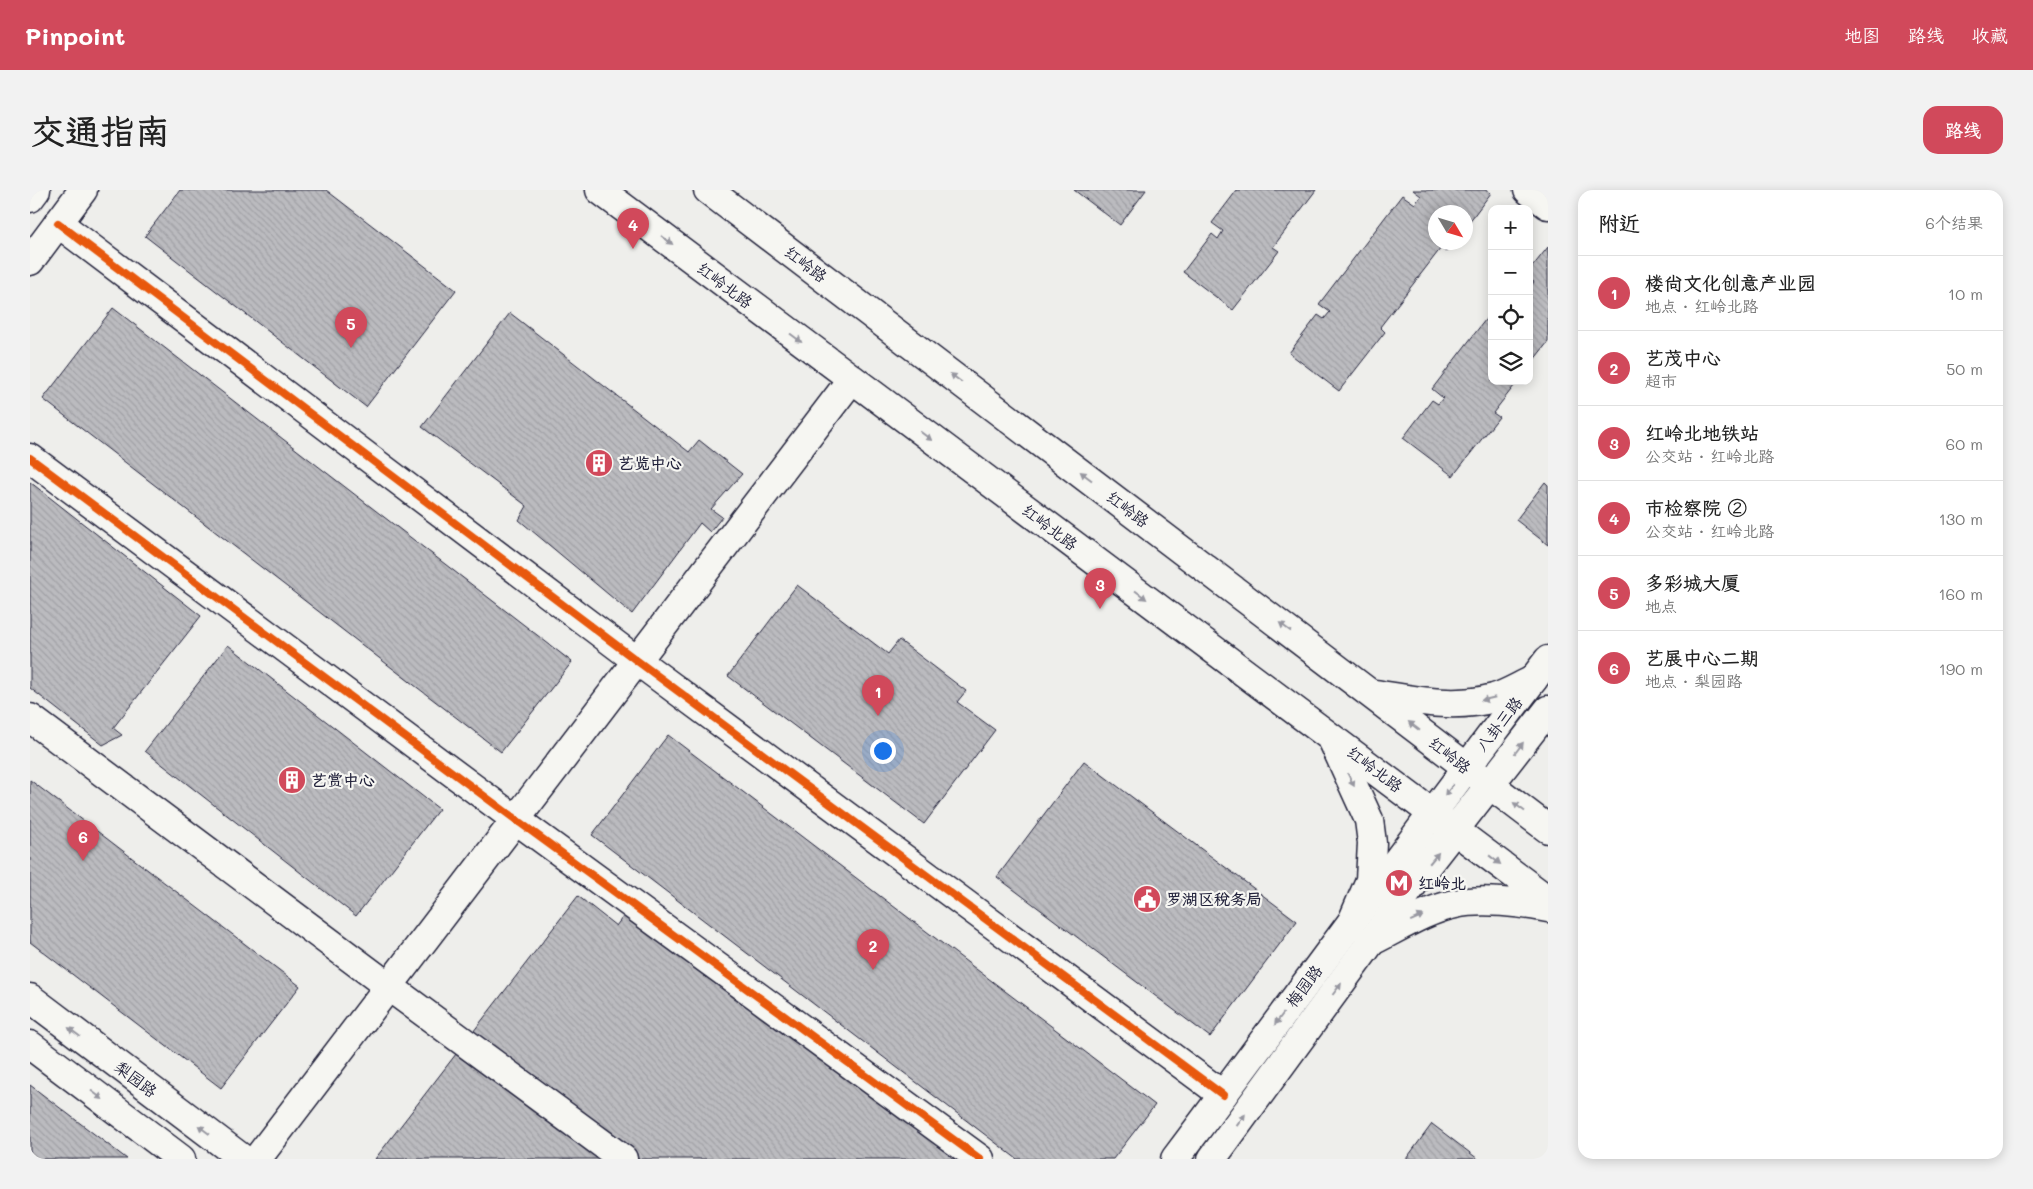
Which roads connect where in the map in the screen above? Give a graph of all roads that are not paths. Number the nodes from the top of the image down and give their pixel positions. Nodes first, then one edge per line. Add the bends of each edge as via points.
1 (36, 190) edge
2 (84, 190) edge
3 (600, 190) edge
4 (708, 190) edge
5 (1528, 190) edge
6 (30, 198) edge
7 (1548, 205) edge
8 (58, 223) junction
9 (30, 260) edge
10 (851, 380) junction
11 (30, 458) edge
12 (636, 660) junction
13 (1540, 670) edge
14 (1371, 693) junction
15 (1548, 710) edge
16 (30, 718) edge
17 (1330, 736) junction
18 (1466, 767) junction
19 (1490, 786) junction
20 (1432, 813) junction
21 (515, 820) junction
22 (1548, 829) edge
23 (1456, 830) junction
24 (1548, 900) edge
25 (1548, 908) edge
26 (1351, 924) junction
27 (1374, 940) junction
28 (388, 986) junction
29 (30, 998) edge
30 (30, 1045) edge
31 (1223, 1095) junction
32 (181, 1159) edge
33 (243, 1159) edge
34 (257, 1159) edge
35 (623, 1159) edge
36 (980, 1159) edge
37 (1175, 1159) edge
38 (1212, 1159) edge

1 - 6 street
2 - 8 street
3 -> 10 street, 红岭北路
14 -> 4 street, 红岭路
5 - 7 street
8 - 9 street
8 - 12 street
10 - 12 street
10 -> 17 street, 红岭北路
11 - 21 street
12 - 21 street
12 - 31 street
13 -> 14 street via 1495,698 1464,704
13 - 18 street, 八卦三路
18 -> 14 street, 红岭路
19 -> 15 street, 八卦三路
16 - 28 street
17 - 20 street, 红岭北路
17 -> 26 street via 1369,820 1372,843 1370,880
18 - 19 street, 红岭路
18 -> 20 street, 八卦三路
22 -> 19 street, 红岭路
19 - 23 street, 八卦三路
20 - 23 street, 红岭北路
20 - 26 street, 梅园路
21 - 28 street
21 - 36 street
23 -> 24 street, 红岭北路
27 -> 23 street, 梅园路
27 -> 25 street via 1436,909 1457,904 1524,904
26 -> 31 street, 梅园路
38 -> 27 street, 梅园路
28 - 34 street
28 - 35 street
33 -> 29 street, 梨园路
30 -> 32 street
31 - 37 street, 梅园路

